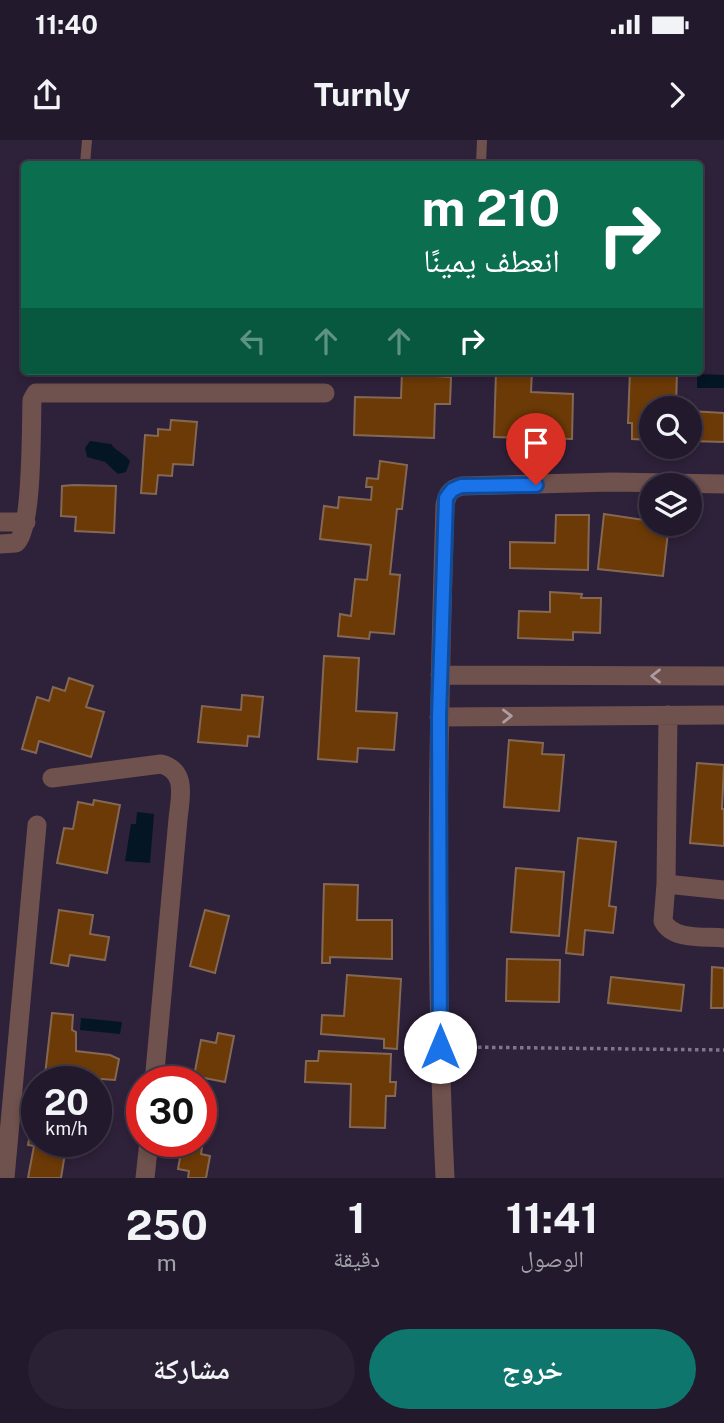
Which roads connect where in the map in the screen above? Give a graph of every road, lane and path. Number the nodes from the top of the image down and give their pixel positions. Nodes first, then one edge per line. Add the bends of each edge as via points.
1 (87, 140) edge
2 (482, 140) edge
3 (85, 161) edge
4 (481, 161) edge
5 (325, 393) dead end
6 (724, 484) edge
7 (0, 522) edge
8 (26, 522) junction
9 (0, 544) edge
10 (440, 675) junction
11 (724, 676) edge
12 (668, 715) junction
13 (724, 715) edge
14 (439, 717) junction
15 (52, 779) dead end
16 (37, 825) dead end
17 (666, 884) junction
18 (724, 890) edge
19 (724, 937) edge
20 (440, 1047) junction
21 (724, 1050) edge
22 (155, 1066) edge
23 (147, 1157) edge
24 (5, 1178) edge
25 (145, 1178) edge
26 (445, 1178) edge

1 - 3 lane
2 - 4 lane
5 - 8 street via 36,393
6 - 10 street via 613,482 461,486 452,490 445,505
7 - 8 street
8 - 9 street via 19,541
11 -> 10 street
10 - 14 street
12 - 13 street
14 -> 12 street
12 - 17 street
14 - 20 street
15 - 22 street via 153,764 169,766 179,778
16 - 24 street
17 - 18 street
17 - 19 street via 663,921 667,928 681,935
20 - 21 path
20 - 26 street
23 - 25 street

